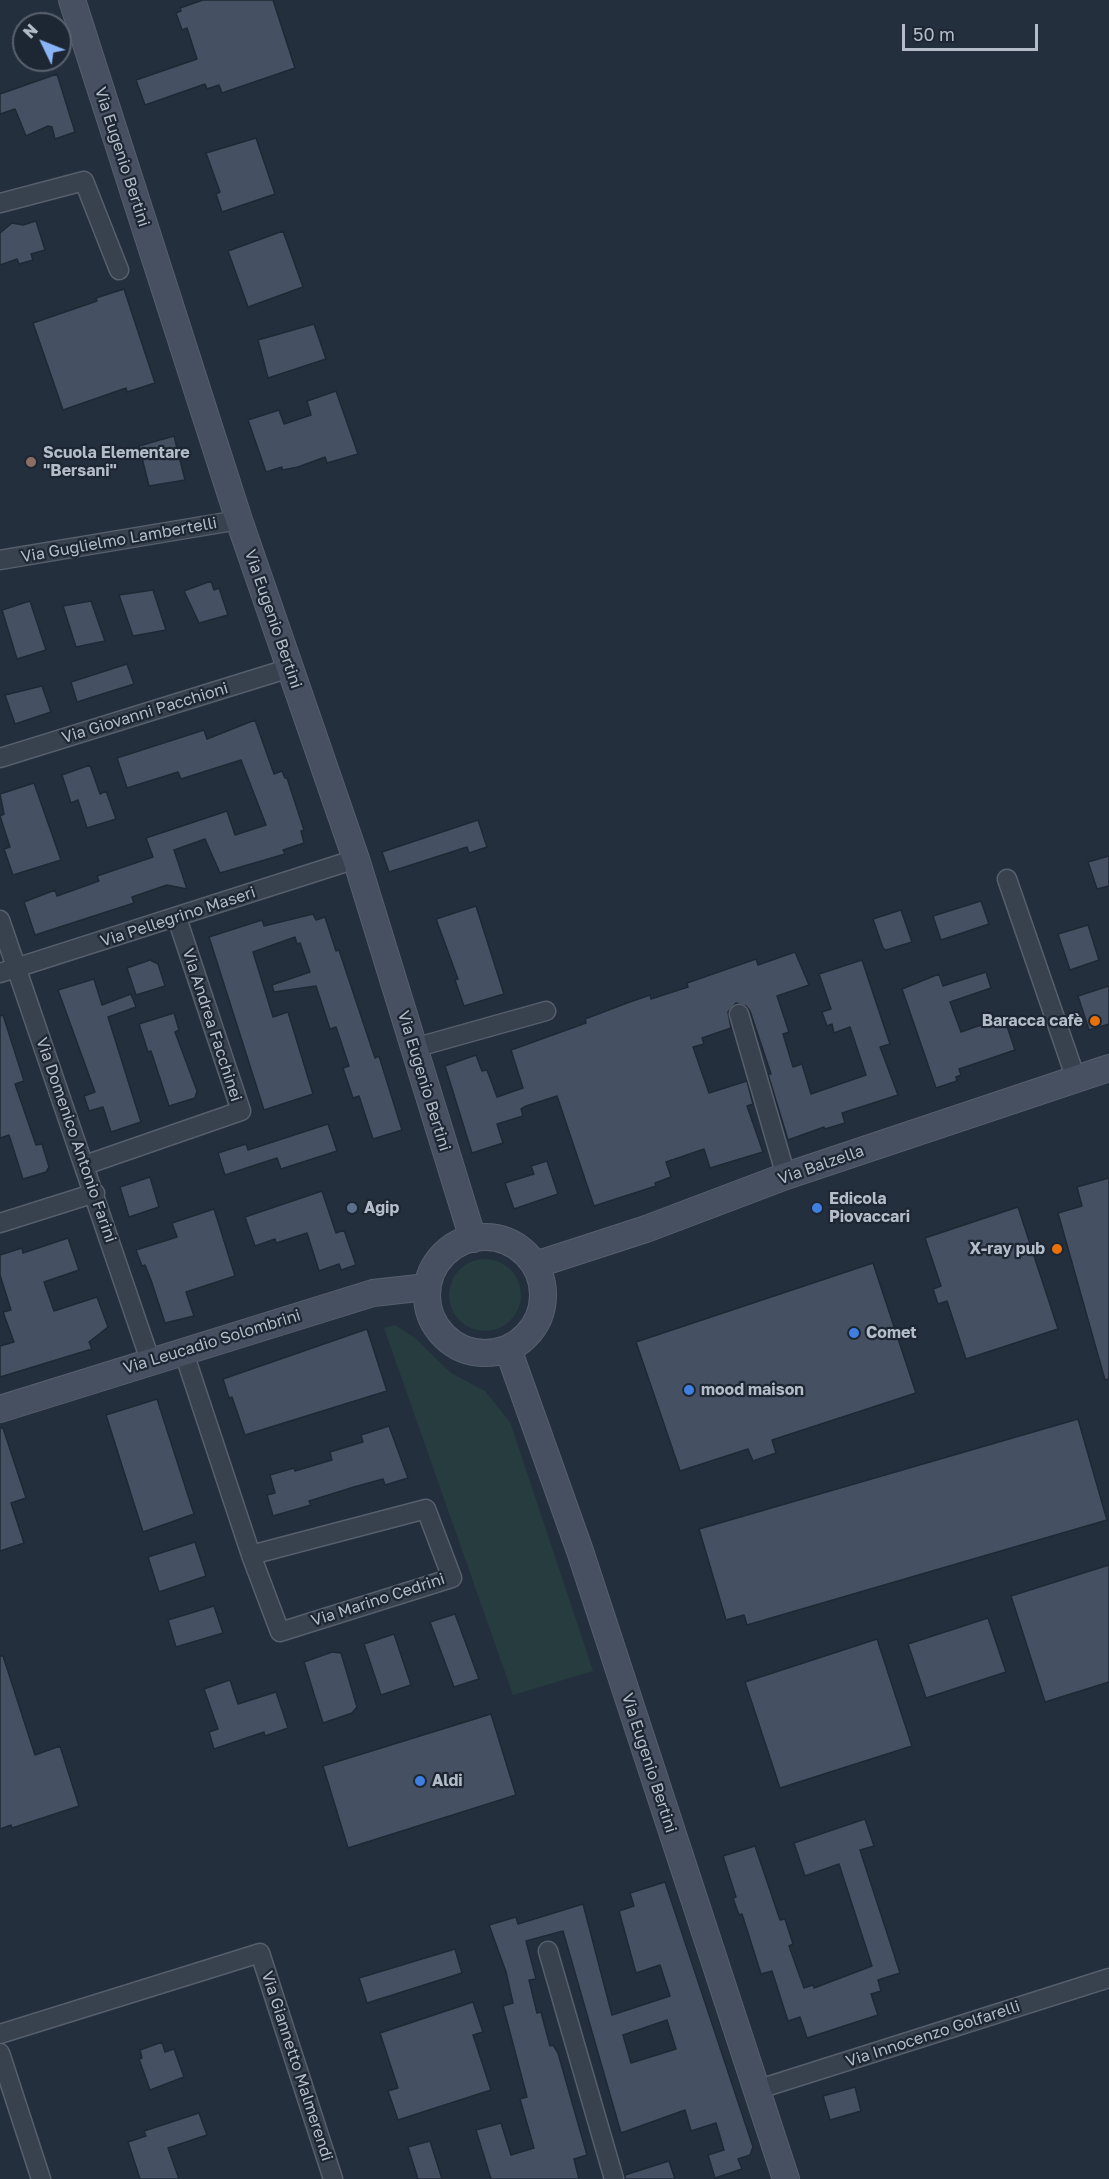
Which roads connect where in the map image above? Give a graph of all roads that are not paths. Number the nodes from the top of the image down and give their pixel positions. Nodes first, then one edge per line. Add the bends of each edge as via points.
1 (72, 0) edge
2 (0, 203) edge
3 (119, 270) dead end
4 (239, 520) junction
5 (0, 560) edge
6 (290, 668) junction
7 (0, 758) edge
8 (356, 859) junction
9 (1007, 879) dead end
10 (177, 918) junction
11 (0, 920) edge
12 (8, 971) edge
13 (546, 1011) dead end
14 (739, 1014) dead end
15 (414, 1048) junction
16 (1109, 1068) edge
17 (1076, 1079) junction
18 (85, 1165) junction
19 (786, 1176) junction
20 (95, 1193) junction
21 (0, 1223) edge
22 (473, 1239) junction
23 (535, 1265) junction
24 (427, 1287) junction
25 (508, 1349) junction
26 (183, 1350) junction
27 (150, 1360) junction
28 (0, 1409) edge
29 (251, 1555) junction
30 (548, 1951) dead end
31 (1109, 1978) edge
32 (0, 2034) edge
33 (0, 2053) edge
34 (756, 2090) junction
35 (41, 2179) edge
36 (333, 2179) edge
37 (614, 2179) edge
38 (786, 2179) edge

1 - 4 street, Via Eugenio Bertini
2 - 3 street via 84,181
4 - 5 street, Via Guglielmo Lambertelli
4 - 6 street, Via Eugenio Bertini
6 - 7 street, Via Giovanni Pacchioni
6 - 8 street, Via Eugenio Bertini
8 - 10 street, Via Pellegrino Maseri
8 - 15 street, Via Eugenio Bertini
9 - 17 street
10 - 12 street, Via Pellegrino Maseri
10 - 18 street, Via Andrea Facchinei via 241,1111
11 - 12 street, Via Domenico Antonio Farini
12 - 18 street, Via Domenico Antonio Farini
13 - 15 street
14 - 19 street
15 - 22 street, Via Eugenio Bertini
16 - 17 street, Via Balzella
17 - 19 street, Via Balzella
18 - 20 street, Via Domenico Antonio Farini
19 - 23 street, Via Balzella via 646,1229
20 - 21 street
20 - 27 street, Via Domenico Antonio Farini
22 - 23 street via 508,1242
22 - 24 street via 442,1256
23 - 25 street via 542,1284 536,1322 525,1338
24 - 25 street via 428,1308 436,1327 450,1342 468,1351 488,1354
24 - 26 street, Via Leucadio Solombrini via 373,1293
25 - 34 street, Via Eugenio Bertini via 580,1551
26 - 27 street, Via Leucadio Solombrini
26 - 29 street, Via Marino Cedrini
27 - 28 street, Via Leucadio Solombrini
29 - 29 street, Via Marino Cedrini via 280,1632 452,1578 426,1509
30 - 37 street
31 - 34 street, Via Innocenzo Golfarelli
32 - 36 street, Via Giannetto Malmerendi via 260,1953
33 - 35 street
34 - 38 street, Via Eugenio Bertini

